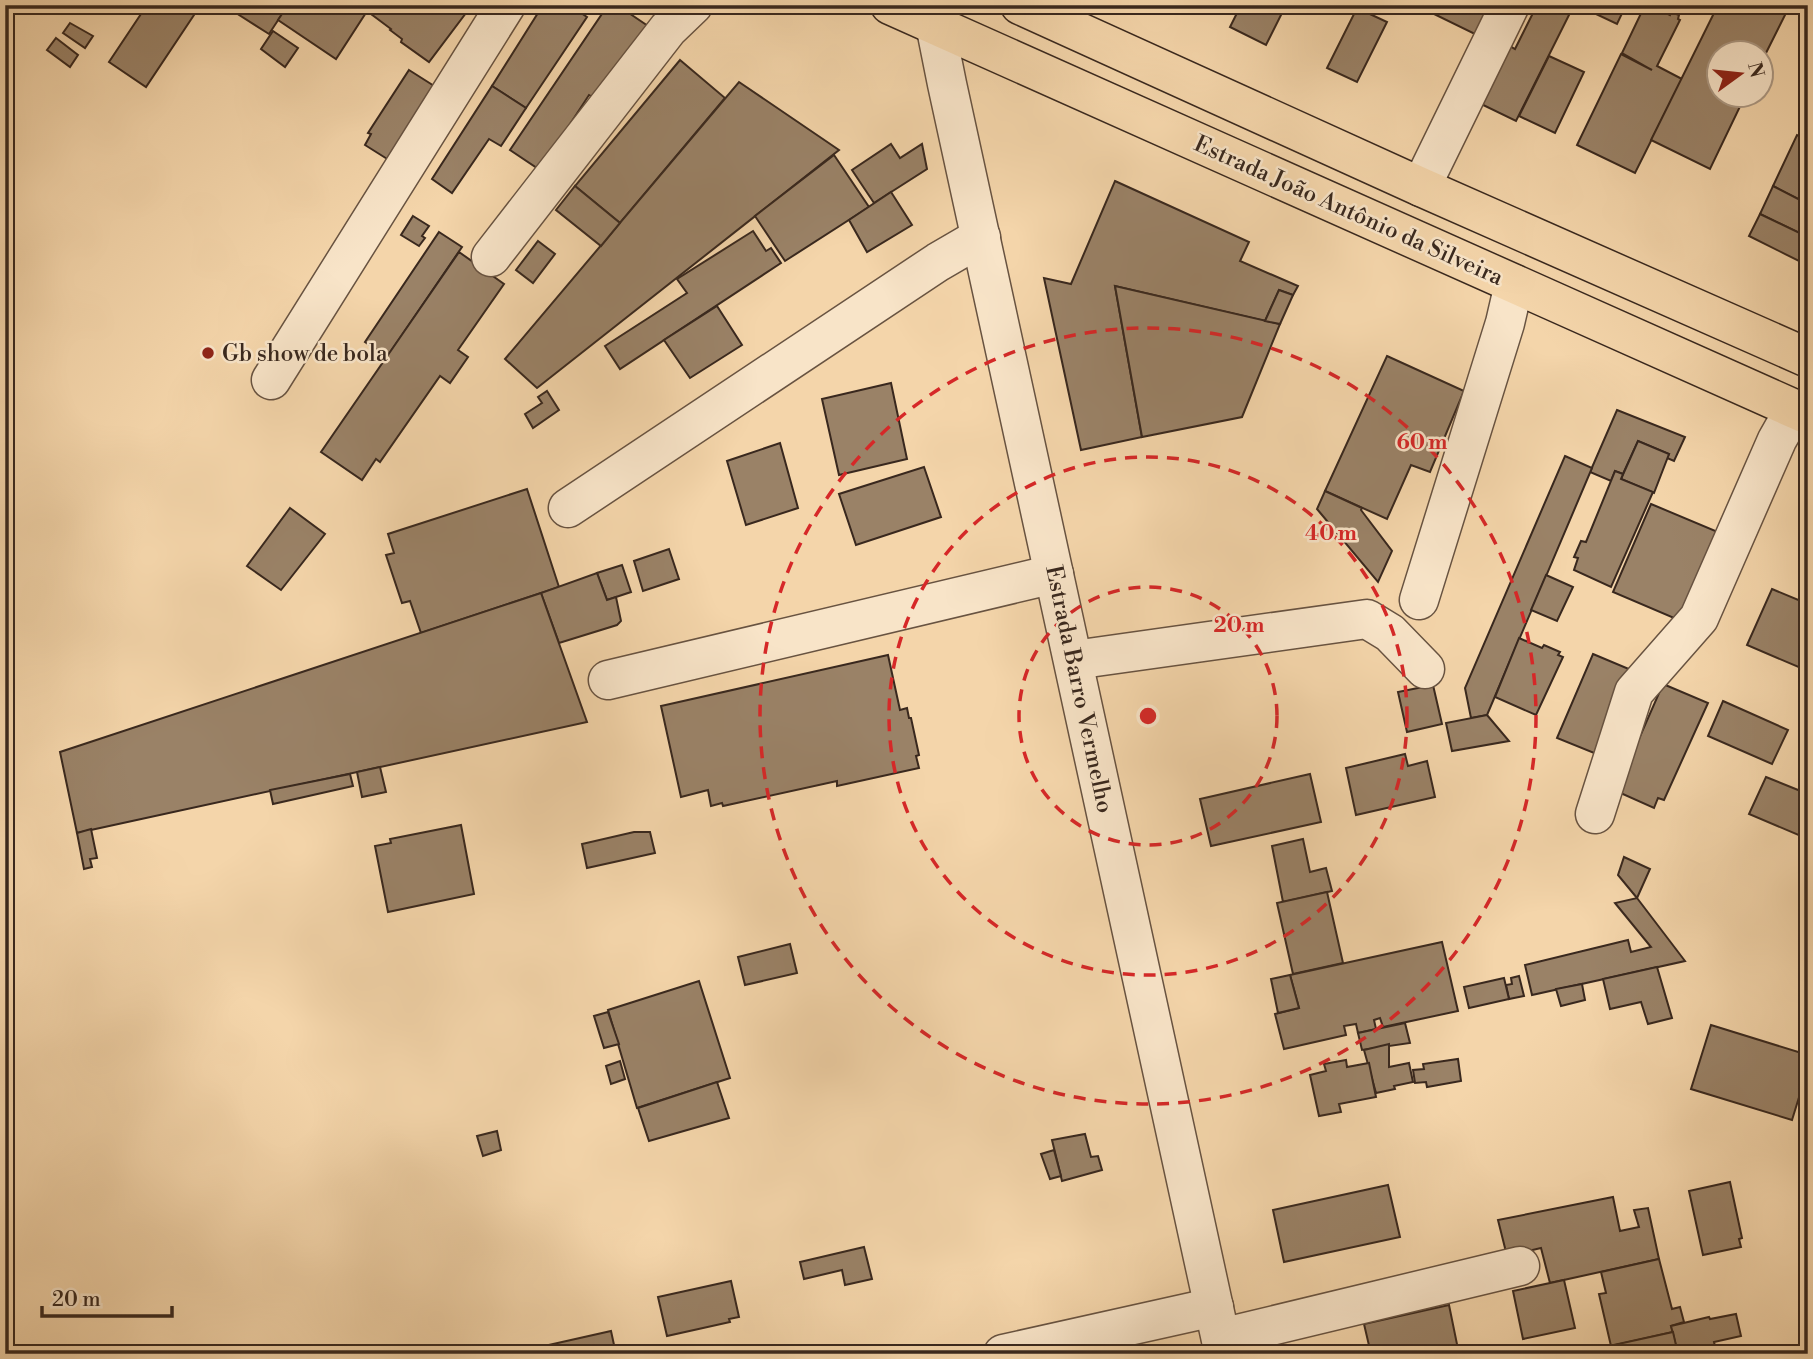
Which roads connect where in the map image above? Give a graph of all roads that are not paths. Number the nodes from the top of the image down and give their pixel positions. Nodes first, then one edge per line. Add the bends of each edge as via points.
1 (506, 5) edge
2 (693, 5) edge
3 (890, 5) edge
4 (1020, 5) edge
5 (1510, 5) edge
6 (939, 15) edge
7 (1421, 187) junction
8 (981, 237) junction
9 (491, 257) dead end
10 (1514, 284) junction
11 (1808, 358) edge
12 (271, 380) dead end
13 (1801, 413) edge
14 (568, 508) dead end
15 (1055, 574) junction
16 (1419, 600) dead end
17 (1074, 660) junction
18 (1425, 669) dead end
19 (608, 680) dead end
20 (1595, 814) dead end
21 (1520, 1266) dead end
22 (1219, 1333) edge
23 (1003, 1354) edge

1 - 12 street
2 - 9 street via 668,29
3 - 6 main road, Estrada João Antônio da Silveira
4 - 7 main road
5 - 7 street
6 - 8 street, Estrada Barro Vermelho
6 - 10 main road, Estrada João Antônio da Silveira
7 - 11 main road
8 - 14 street
8 - 15 street, Estrada Barro Vermelho
10 - 13 main road, Estrada João Antônio da Silveira
10 - 16 street
13 - 20 street via 1773,449 1699,618 1634,692
15 - 17 street, Estrada Barro Vermelho
15 - 19 street
17 - 18 street via 1367,618 1390,633
17 - 22 street, Estrada Barro Vermelho
21 - 22 street
22 - 23 street

